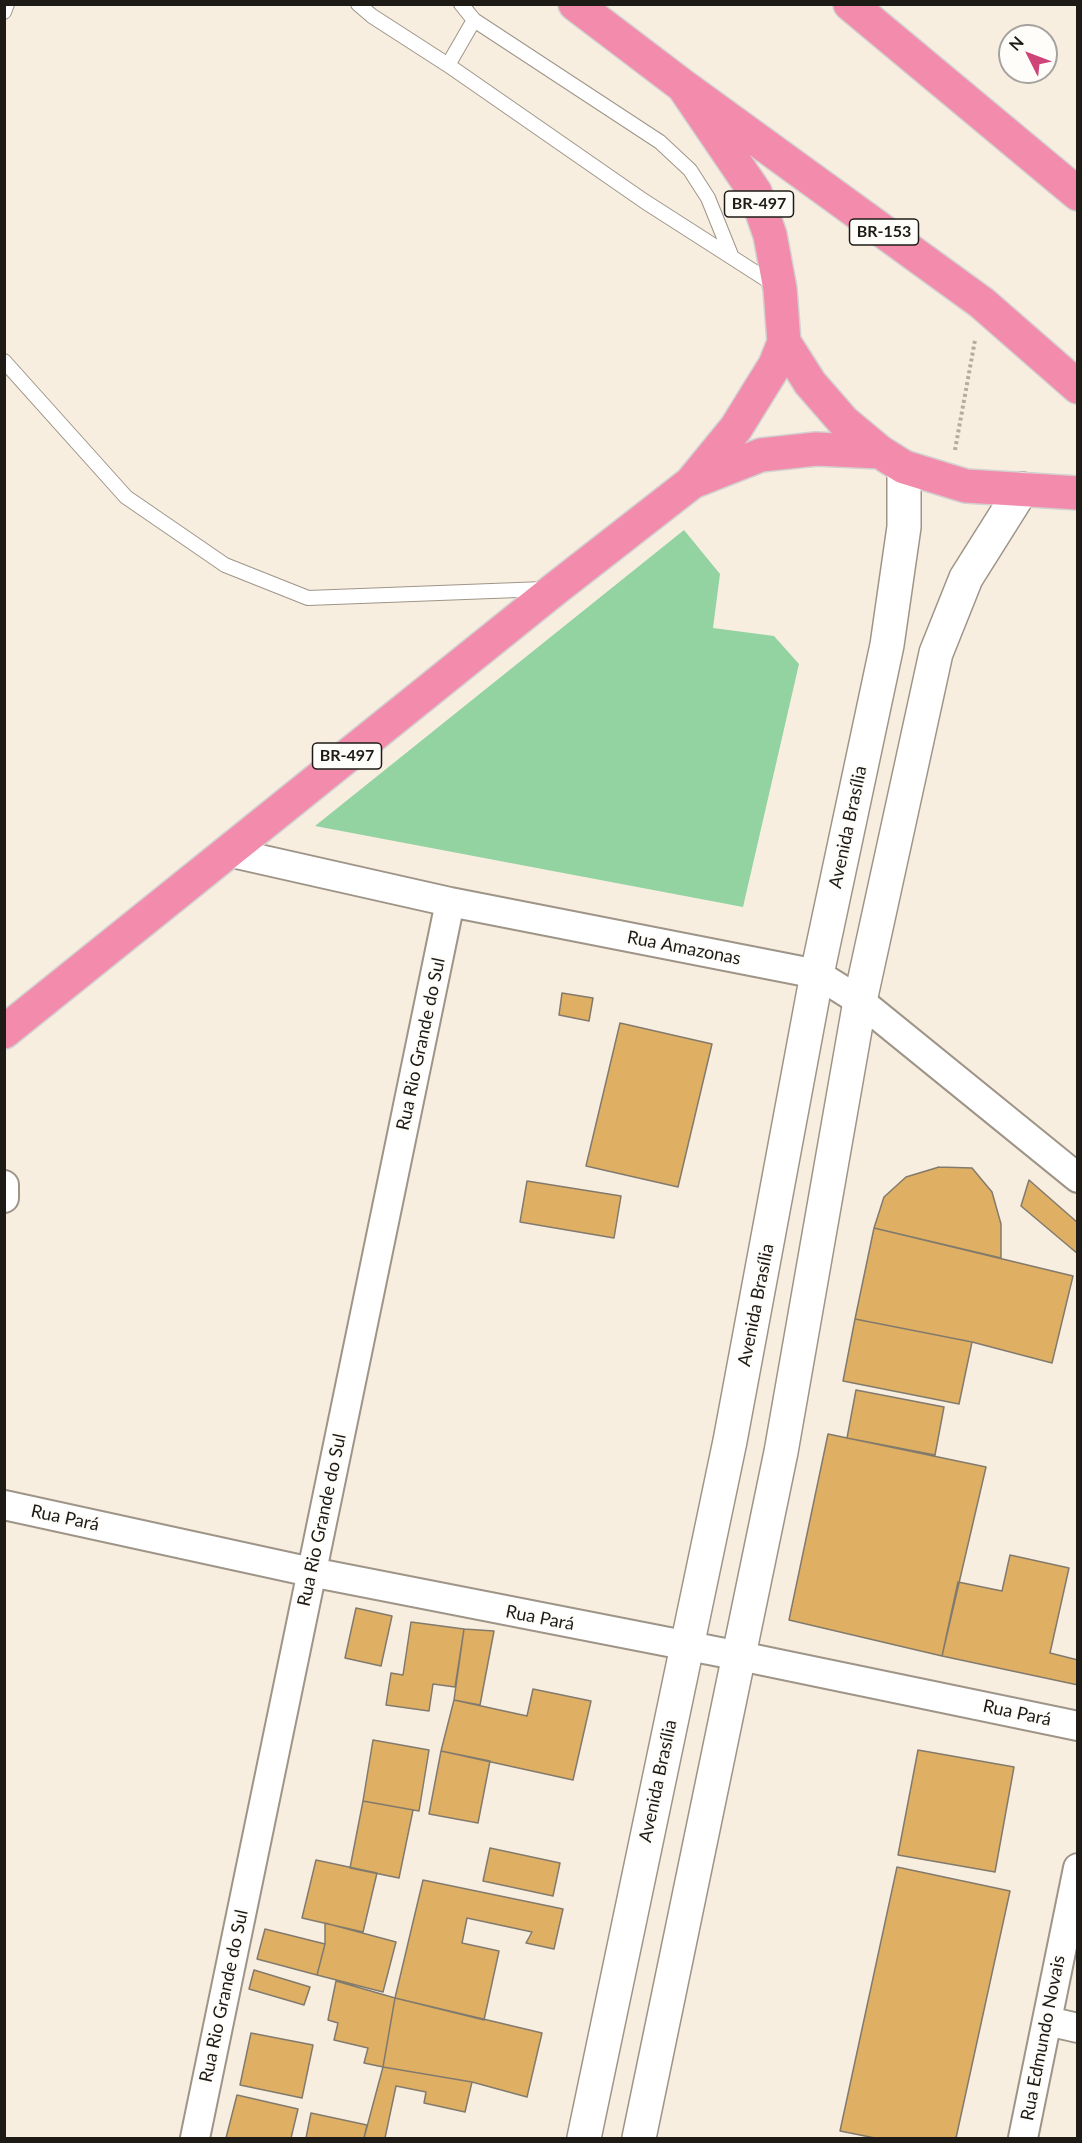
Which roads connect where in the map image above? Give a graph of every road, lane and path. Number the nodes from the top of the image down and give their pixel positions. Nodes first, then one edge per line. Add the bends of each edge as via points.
1 (7, 4) edge
2 (358, 4) edge
3 (461, 4) edge
4 (575, 4) edge
5 (850, 4) edge
6 (4, 12) edge
7 (474, 20) junction
8 (448, 65) junction
9 (683, 86) junction
10 (1077, 194) edge
11 (731, 255) junction
12 (780, 289) junction
13 (982, 303) junction
14 (784, 342) junction
15 (4, 361) edge
16 (1077, 387) edge
17 (892, 460) junction
18 (950, 481) junction
19 (691, 483) junction
20 (1022, 489) junction
21 (1077, 493) edge
22 (555, 589) junction
23 (887, 645) junction
24 (936, 654) junction
25 (228, 852) junction
26 (450, 902) junction
27 (817, 974) junction
28 (860, 1001) junction
29 (4, 1032) edge
30 (1077, 1178) edge
31 (4, 1185) edge
32 (4, 1198) edge
33 (730, 1441) junction
34 (781, 1452) junction
35 (4, 1505) edge
36 (311, 1572) junction
37 (686, 1647) junction
38 (740, 1656) junction
39 (1077, 1726) edge
40 (1077, 1868) edge
41 (1047, 2021) junction
42 (1077, 2028) edge
43 (195, 2139) edge
44 (584, 2139) edge
45 (639, 2139) edge
46 (1023, 2139) edge

1 - 6 lane
2 - 8 lane
3 - 7 lane
4 - 9 highway, BR-153
5 - 10 highway
7 - 8 lane
7 - 11 lane via 660,142 690,170 708,198
8 - 11 lane via 644,201
9 - 12 highway, BR-497 via 755,192 770,235
9 - 13 highway, BR-153
11 - 12 lane
12 - 14 highway, BR-497
13 - 16 highway, BR-153
13 - 18 path
14 - 17 highway via 810,383 844,422
14 - 19 highway, BR-497 via 775,365 736,428
15 - 22 lane via 126,497 225,565 308,598
17 - 18 highway, BR-497
17 - 19 highway, BR-497 via 816,449 761,455
17 - 23 street, Avenida Brasília via 904,527
18 - 20 highway, BR-497 via 966,486
19 - 22 highway, BR-497
20 - 21 highway, BR-497
20 - 24 street via 966,578
22 - 25 highway, BR-497
23 - 24 street
23 - 27 street, Avenida Brasília
24 - 28 street
25 - 26 street, Rua Amazonas
25 - 29 highway, BR-497
26 - 27 street, Rua Amazonas
26 - 36 street, Rua Rio Grande do Sul
27 - 28 street, Rua Amazonas
27 - 33 street, Avenida Brasília
28 - 30 street, Rua Amazonas
28 - 34 street
31 - 32 street
33 - 34 street
33 - 37 street, Avenida Brasília
34 - 38 street
35 - 36 street, Rua Pará
36 - 37 street, Rua Pará
36 - 43 street, Rua Rio Grande do Sul
37 - 38 street, Rua Pará
37 - 44 street, Avenida Brasília
38 - 39 street, Rua Pará
38 - 45 street
40 - 41 street, Rua Edmundo Novais
41 - 42 street
41 - 46 street, Rua Edmundo Novais

